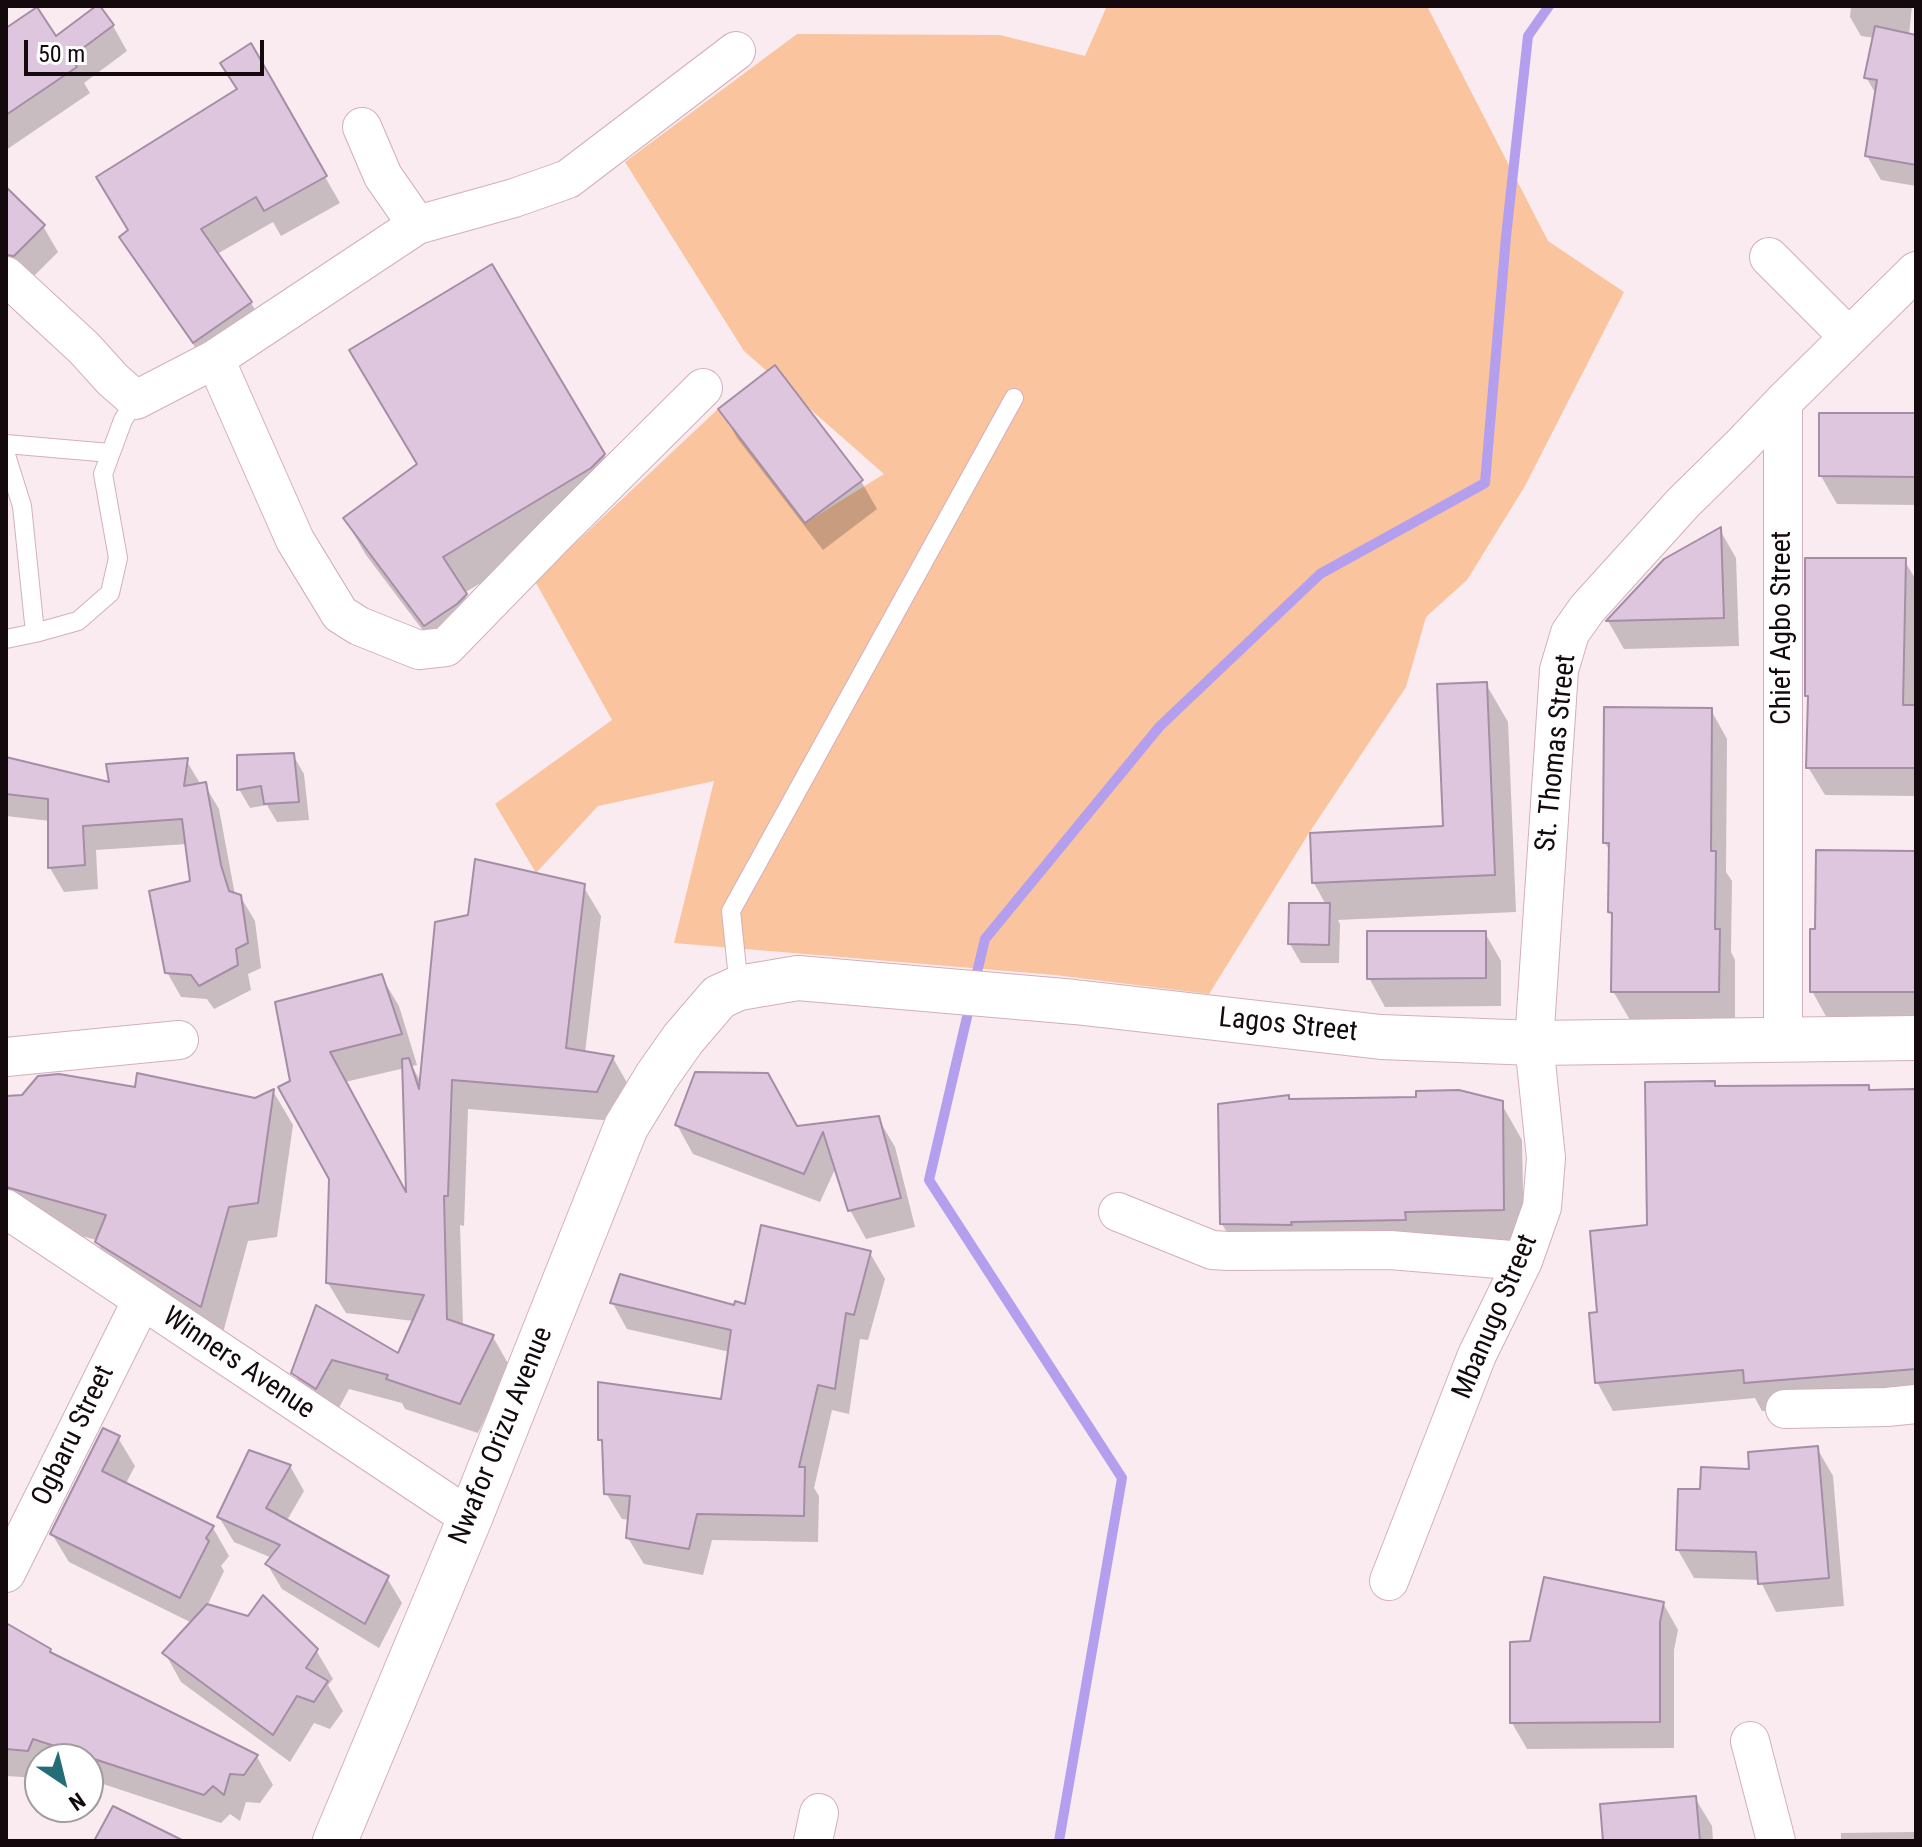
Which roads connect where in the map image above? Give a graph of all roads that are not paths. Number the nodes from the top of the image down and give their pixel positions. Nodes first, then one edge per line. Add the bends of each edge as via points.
1 (736, 51) dead end
2 (362, 127) dead end
3 (417, 225) junction
4 (1769, 257) dead end
5 (1916, 271) edge
6 (6, 276) edge
7 (1849, 337) junction
8 (215, 359) junction
9 (703, 388) dead end
10 (1014, 398) dead end
11 (136, 400) junction
12 (1783, 402) junction
13 (6, 444) edge
14 (110, 453) junction
15 (6, 455) edge
16 (35, 633) junction
17 (6, 639) edge
18 (739, 988) junction
19 (1916, 1038) edge
20 (683, 1039) joint
21 (179, 1040) dead end
22 (1783, 1040) junction
23 (1534, 1043) junction
24 (6, 1057) edge
25 (6, 1209) edge
26 (1118, 1212) dead end
27 (1523, 1261) junction
28 (142, 1300) junction
29 (1916, 1404) edge
30 (1785, 1409) dead end
31 (470, 1518) junction
32 (6, 1573) edge
33 (1389, 1581) dead end
34 (1750, 1741) dead end
35 (335, 1841) edge
36 (1776, 1841) edge

1 - 3 street via 568,179
2 - 3 street via 383,176
3 - 8 street
4 - 7 street
5 - 7 street
6 - 11 street
7 - 12 street
8 - 9 street via 295,540 340,614 419,650 446,647
8 - 11 street
10 - 18 lane via 731,911
11 - 14 lane
12 - 22 street, Chief Agbo Street
12 - 23 street, St. Thomas Street via 1683,503 1570,633 1559,670
13 - 14 lane
14 - 16 lane via 103,474 118,558 110,593 78,621
15 - 16 lane via 22,506
16 - 17 lane
18 - 20 street, Lagos Street via 719,997
18 - 23 street, Lagos Street via 798,978 1075,1002 1381,1037
19 - 22 street, Lagos Street
20 - 31 street, Nwafor Orizu Avenue via 626,1127
21 - 24 street
22 - 23 street, Lagos Street
23 - 27 street, Mbanugo Street via 1546,1158 1542,1207
25 - 28 street, Winners Avenue
26 - 27 street via 1212,1250 1390,1250
27 - 33 street, Mbanugo Street via 1477,1355
28 - 31 street, Winners Avenue
28 - 32 street, Ogbaru Street
29 - 30 street
31 - 35 street, Nwafor Orizu Avenue
34 - 36 street

